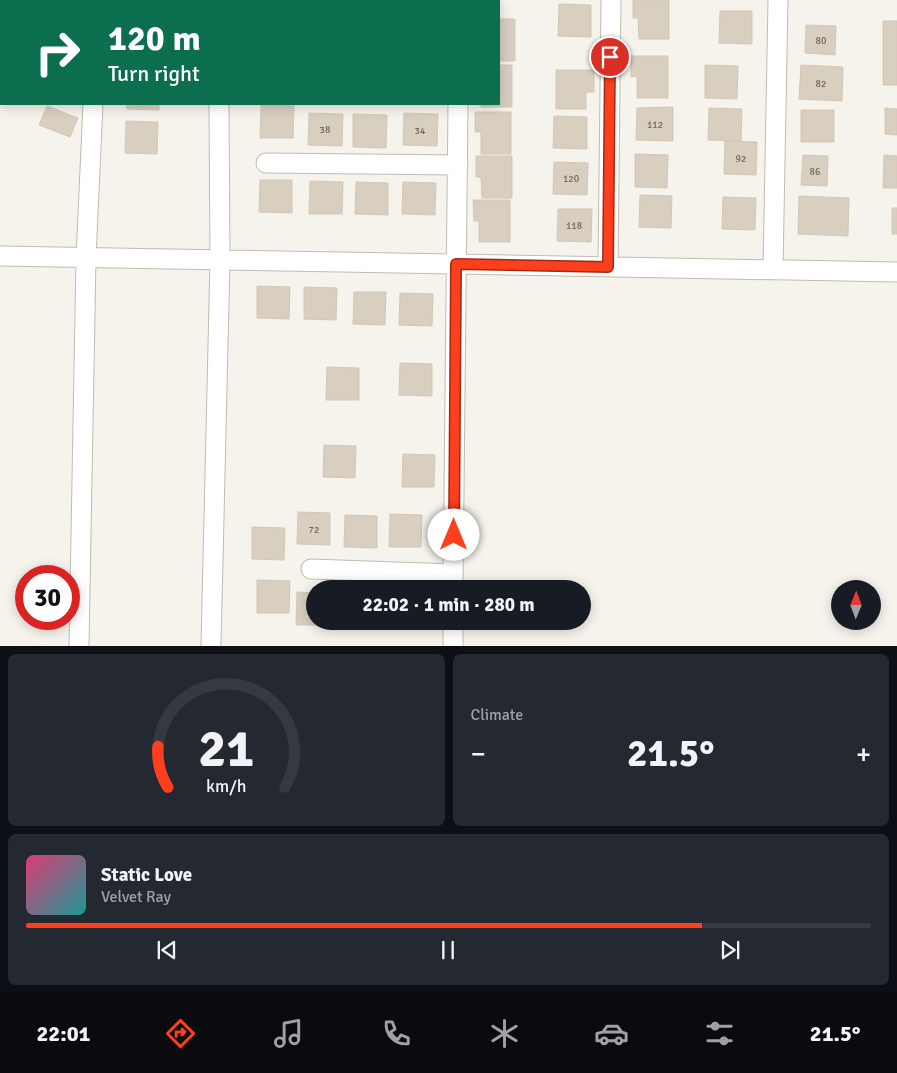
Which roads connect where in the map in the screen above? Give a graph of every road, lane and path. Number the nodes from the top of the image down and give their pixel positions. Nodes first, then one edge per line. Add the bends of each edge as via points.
1 (611, 0) edge
2 (778, 0) edge
3 (93, 105) edge
4 (220, 105) edge
5 (458, 105) edge
6 (266, 163) dead end
7 (458, 165) junction
8 (0, 256) edge
9 (86, 258) junction
10 (220, 260) junction
11 (456, 264) junction
12 (608, 267) junction
13 (773, 270) junction
14 (897, 272) edge
15 (311, 569) dead end
16 (441, 580) edge
17 (453, 580) edge
18 (453, 630) edge
19 (79, 646) edge
20 (211, 646) edge
21 (453, 646) edge

1 - 12 street
2 - 13 street
3 - 9 street
4 - 10 street
5 - 7 street
6 - 7 street
7 - 11 street
8 - 9 street
9 - 10 street
9 - 19 street
10 - 11 street
10 - 20 street
11 - 12 street
11 - 17 street
12 - 13 street
13 - 14 street
15 - 16 street
18 - 21 street

